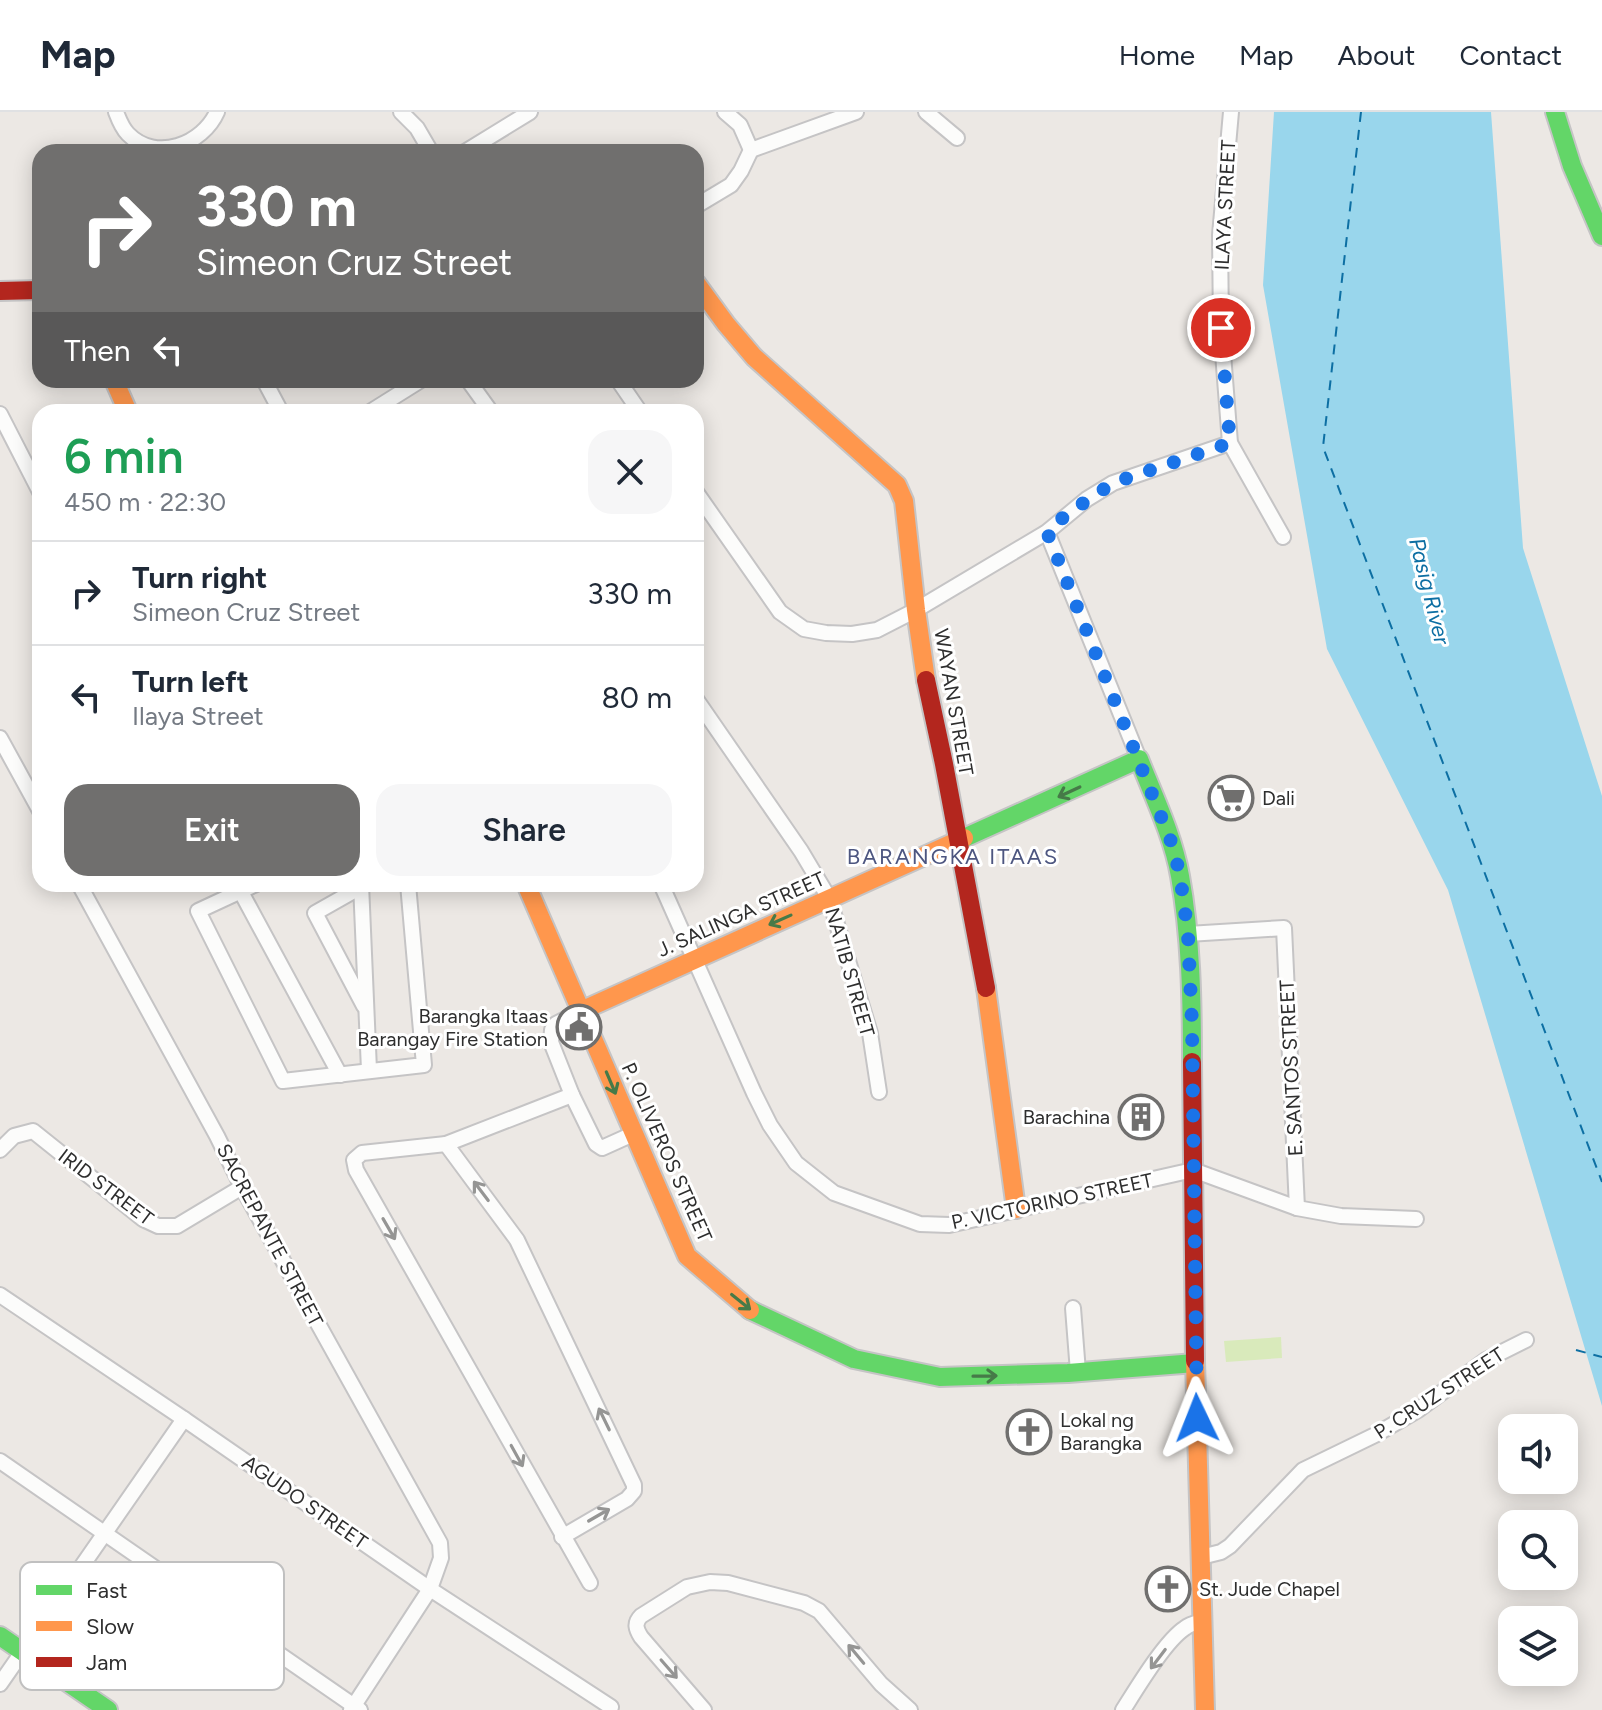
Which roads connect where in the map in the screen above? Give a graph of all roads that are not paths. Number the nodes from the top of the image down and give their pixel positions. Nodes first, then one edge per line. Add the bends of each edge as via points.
1 (116, 112) edge
2 (217, 112) edge
3 (401, 112) edge
4 (530, 112) edge
5 (725, 112) edge
6 (856, 112) edge
7 (926, 112) edge
8 (1231, 112) edge
9 (1555, 112) edge
10 (957, 138) dead end
11 (143, 144) edge
12 (186, 144) edge
13 (426, 144) edge
14 (478, 144) edge
15 (751, 150) junction
16 (704, 201) edge
17 (1602, 236) edge
18 (32, 290) edge
19 (0, 291) edge
20 (704, 294) edge
21 (408, 388) edge
22 (383, 404) edge
23 (0, 414) edge
24 (1230, 443) junction
25 (32, 476) edge
26 (704, 503) edge
27 (1047, 532) junction
28 (1283, 537) dead end
29 (916, 610) junction
30 (704, 711) edge
31 (0, 738) edge
32 (1139, 759) junction
33 (32, 796) edge
34 (957, 841) junction
35 (83, 892) edge
36 (241, 892) joint
37 (351, 892) edge
38 (361, 892) edge
39 (409, 892) edge
40 (529, 892) edge
41 (665, 892) edge
42 (829, 898) junction
43 (1188, 934) junction
44 (694, 959) junction
45 (367, 1010) junction
46 (581, 1011) junction
47 (369, 1070) junction
48 (340, 1075) junction
49 (879, 1092) dead end
50 (572, 1095) junction
51 (633, 1134) junction
52 (446, 1144) junction
53 (0, 1150) edge
54 (1193, 1170) junction
55 (242, 1187) junction
56 (1297, 1208) junction
57 (1016, 1209) junction
58 (1416, 1219) dead end
59 (0, 1295) edge
60 (1073, 1308) dead end
61 (1526, 1340) dead end
62 (1195, 1363) junction
63 (1078, 1372) junction
64 (184, 1419) junction
65 (0, 1461) edge
66 (105, 1534) junction
67 (562, 1537) junction
68 (1201, 1557) junction
69 (86, 1562) edge
70 (145, 1562) edge
71 (590, 1583) dead end
72 (430, 1589) junction
73 (1203, 1621) junction
74 (0, 1636) edge
75 (20, 1650) edge
76 (20, 1656) edge
77 (284, 1659) edge
78 (0, 1684) edge
79 (79, 1690) edge
80 (611, 1707) dead end
81 (355, 1709) edge
82 (108, 1710) edge
83 (704, 1710) edge
84 (910, 1710) edge
85 (1123, 1710) edge
86 (1205, 1710) edge

1 - 11 street via 125,132
2 - 12 street via 212,123
3 - 13 street
4 - 14 street
5 - 15 street via 740,125
6 - 15 street
7 - 10 street
8 - 24 street, ILAYA STREET via 1220,235
9 - 17 street
15 - 16 street via 731,185
18 - 19 street
20 - 29 street, WAYAN STREET via 754,357 897,485 904,501
21 - 22 street
23 - 25 street
24 - 27 street via 1113,483
24 - 28 street
26 - 29 street via 780,612 804,629 852,634 877,630
27 - 29 street
27 - 32 street
29 - 34 street, WAYAN STREET
30 - 42 street, NATIB STREET
31 - 33 street
32 -> 34 street, J. SALINGA STREET
32 - 43 street via 1172,844
34 - 42 street, J. SALINGA STREET
34 - 57 street, WAYAN STREET via 985,981
35 - 55 street, SACREPANTE STREET
36 - 48 street
36 - 48 street via 198,911 283,1081
37 - 45 street via 315,913
38 - 45 street
39 - 47 street via 424,1065
40 - 46 street, P. OLIVEROS STREET
41 - 44 street
42 -> 44 street, J. SALINGA STREET
42 - 49 street, NATIB STREET via 870,1033
43 - 54 street
43 - 56 street, E. SANTOS STREET via 1284,928
44 - 46 street, J. SALINGA STREET
44 - 57 street, P. VICTORINO STREET via 770,1125 796,1163 834,1193 920,1224 949,1225
45 - 47 street
46 - 50 street via 552,1030 551,1042
46 -> 51 street, P. OLIVEROS STREET
47 - 48 street
50 - 51 street via 602,1148
50 - 52 street
51 -> 63 street, P. OLIVEROS STREET via 687,1256 749,1310 854,1359 940,1377
67 -> 52 street via 627,1499 634,1485 517,1240
52 -> 67 street via 362,1153 354,1160 356,1170
53 - 55 street, IRID STREET via 14,1136 33,1131 158,1226 177,1226
54 - 56 street
54 - 57 street, P. VICTORINO STREET
54 - 62 street
55 - 72 street, SACREPANTE STREET via 440,1543 441,1558
56 - 58 street
59 - 64 street, AGUDO STREET
60 - 63 street
61 - 68 street, P. CRUZ STREET via 1486,1360 1418,1410 1303,1470 1230,1546
62 - 63 street, P. OLIVEROS STREET
62 - 68 street
64 - 66 street
64 - 72 street, AGUDO STREET
65 - 66 street
66 - 69 street
66 - 70 street
67 - 71 street
68 - 73 street
72 - 80 street, AGUDO STREET
72 - 81 street, SACREPANTE STREET
73 -> 85 street via 1179,1632
73 - 86 street
74 - 75 street
76 - 78 street
77 - 81 street
79 - 82 street
84 -> 83 street via 819,1611 710,1582 687,1587 641,1616 636,1625

